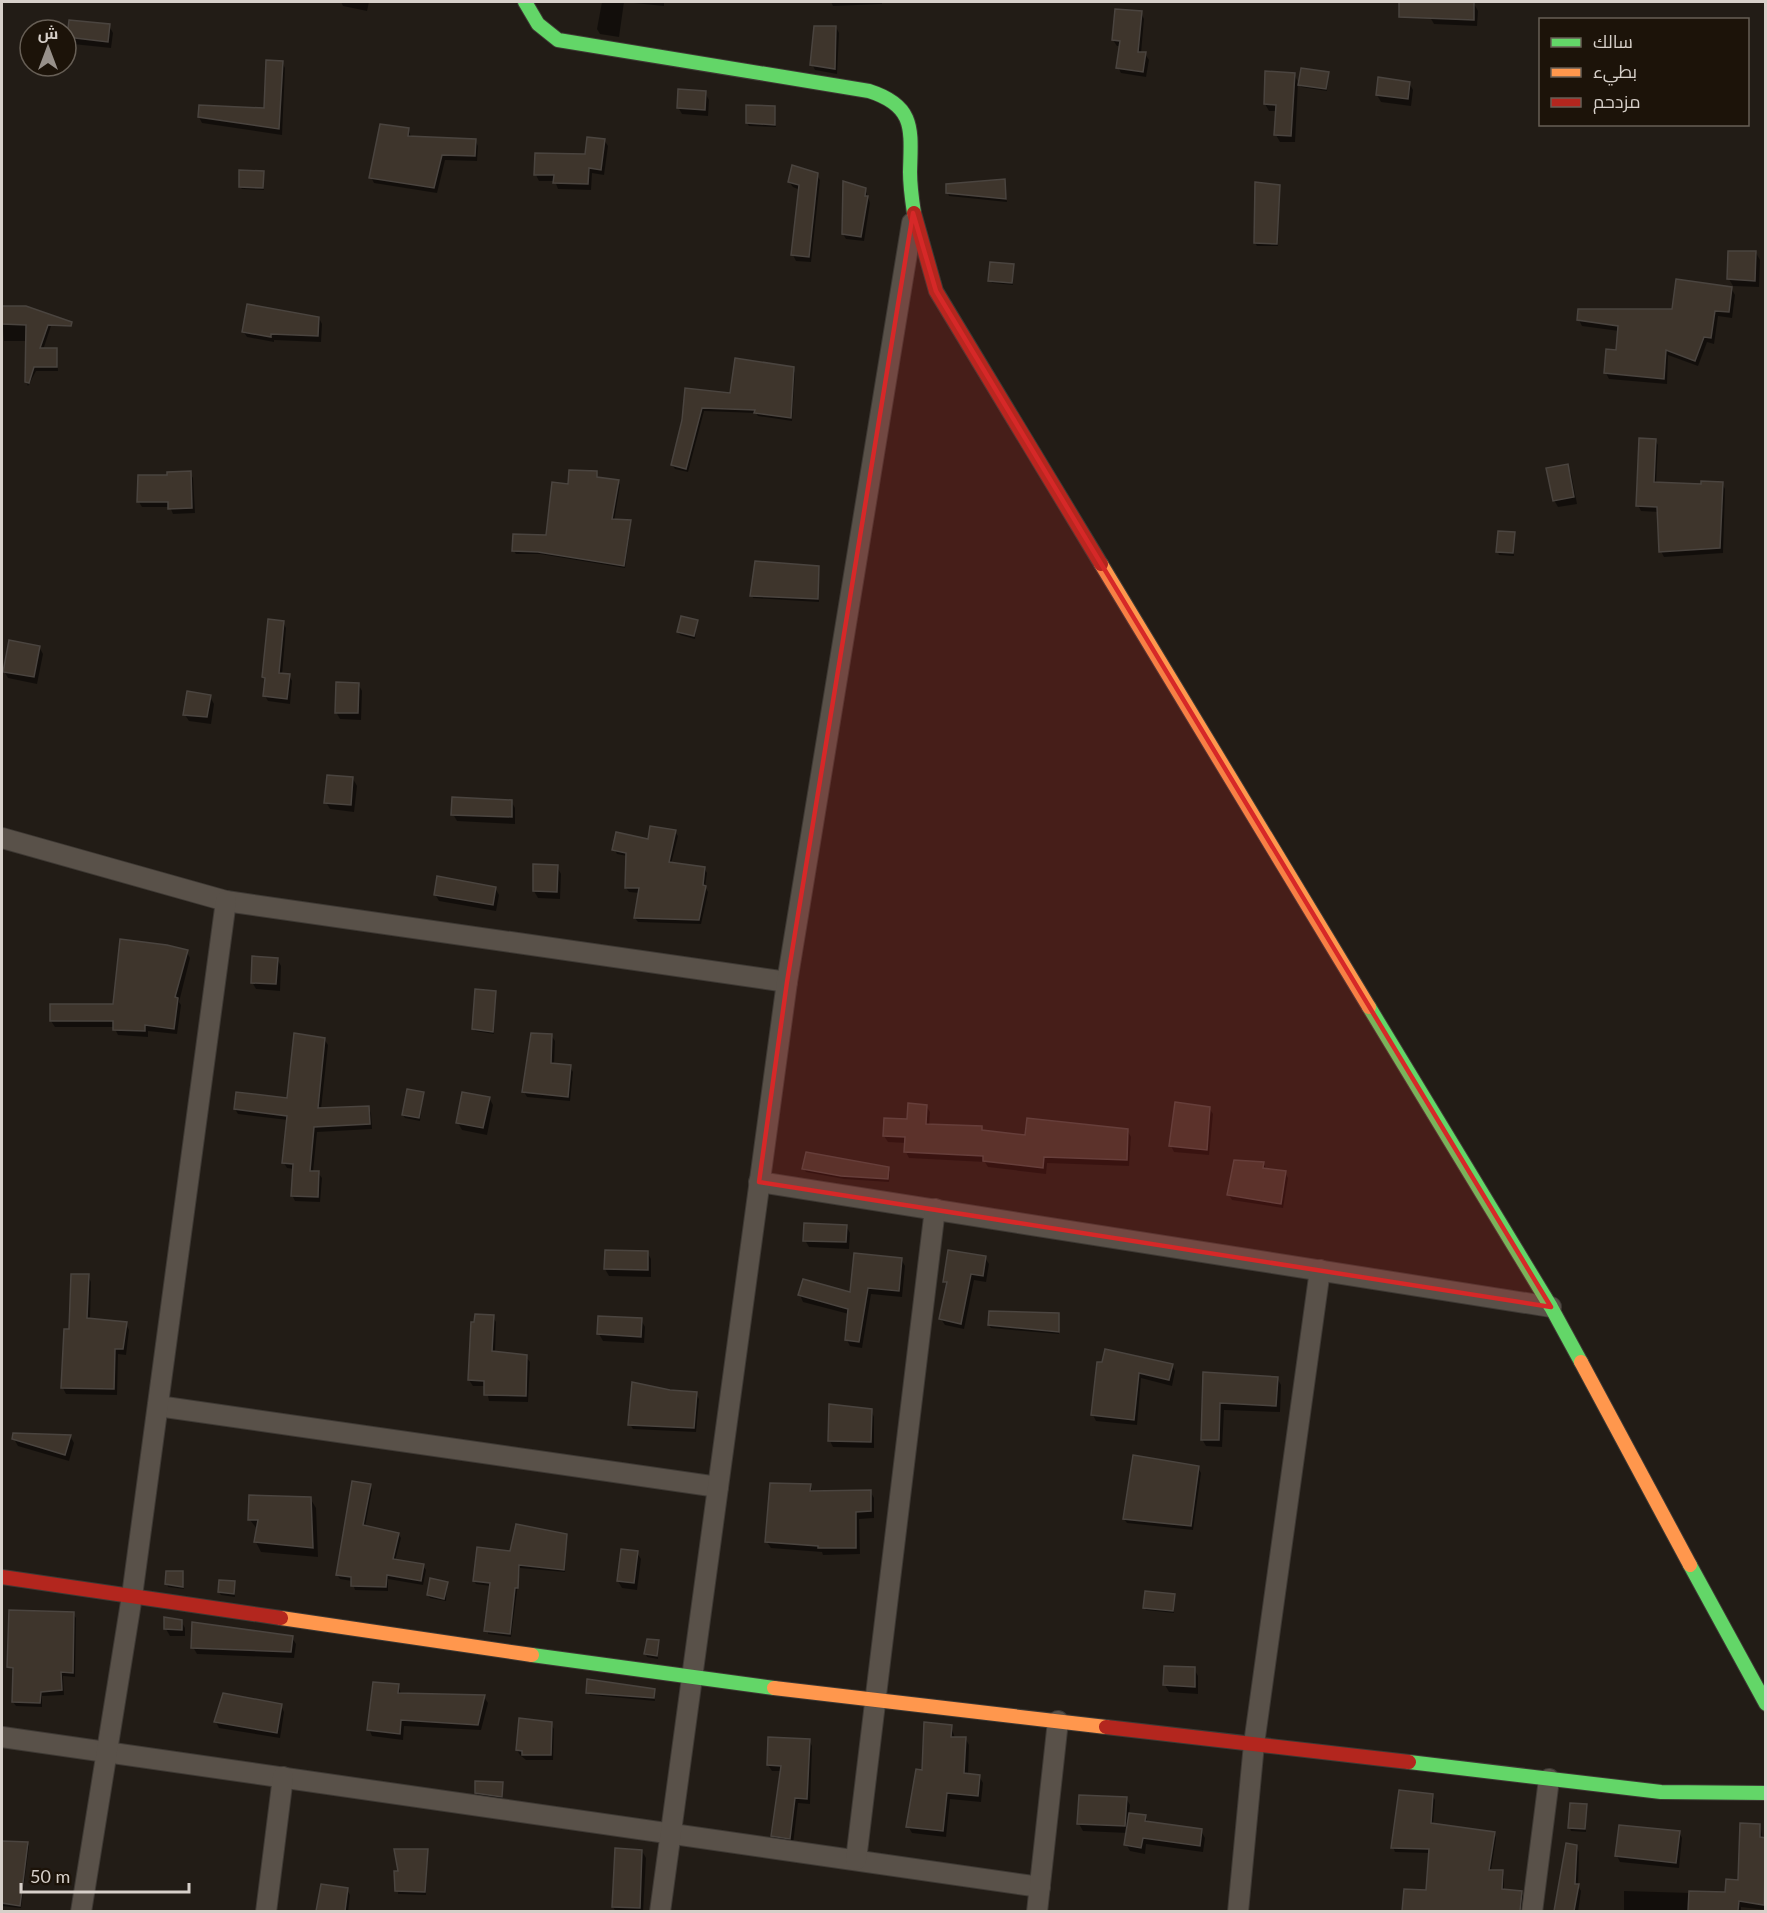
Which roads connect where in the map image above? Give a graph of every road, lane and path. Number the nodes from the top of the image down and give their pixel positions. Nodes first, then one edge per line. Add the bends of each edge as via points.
1 (525, 2) edge
2 (913, 213) junction
3 (2, 838) edge
4 (226, 901) junction
5 (787, 982) junction
6 (759, 1182) junction
7 (935, 1209) junction
8 (1320, 1270) junction
9 (1551, 1307) junction
10 (158, 1406) junction
11 (718, 1487) junction
12 (2, 1577) edge
13 (132, 1596) junction
14 (692, 1678) junction
15 (876, 1700) junction
16 (1766, 1704) edge
17 (1058, 1721) junction
18 (2, 1737) edge
19 (1254, 1744) junction
20 (107, 1752) junction
21 (283, 1777) junction
22 (1549, 1779) junction
23 (1766, 1792) edge
24 (670, 1834) junction
25 (856, 1860) junction
26 (1040, 1887) junction
27 (81, 1911) edge
28 (266, 1911) edge
29 (660, 1911) edge
30 (1037, 1911) edge
31 (1239, 1911) edge
32 (1532, 1911) edge

1 - 2 street via 544,32 558,40 869,91 892,100 911,129
2 - 5 street
2 - 9 street via 936,291
3 - 4 street
4 - 5 street
4 - 10 street
5 - 6 street
6 - 7 street
6 - 11 street
7 - 8 street
7 - 15 street
8 - 9 street
8 - 19 street
9 - 16 street
10 - 11 street
10 - 13 street
11 - 14 street
12 - 13 street
13 - 14 street
13 - 20 street
14 - 15 street
14 - 24 street
15 - 17 street
15 - 25 street
17 - 19 street
17 - 26 street
18 - 20 street
19 - 22 street
19 - 31 street
20 - 21 street
20 - 27 street
21 - 24 street
21 - 28 street
22 - 23 street via 1661,1792
22 - 32 street
24 - 25 street
24 - 29 street
25 - 26 street
26 - 30 street

